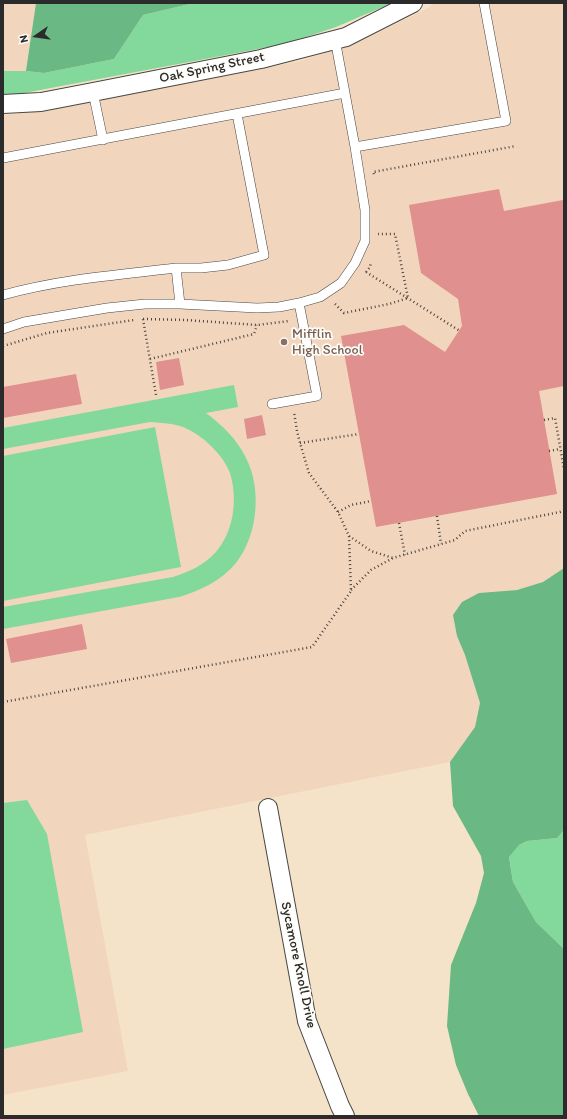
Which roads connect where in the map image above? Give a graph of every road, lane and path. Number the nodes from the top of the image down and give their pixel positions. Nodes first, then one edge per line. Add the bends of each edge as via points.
1 (413, 3) edge
2 (484, 3) edge
3 (335, 39) junction
4 (93, 92) junction
5 (345, 93) junction
6 (3, 104) edge
7 (237, 114) junction
8 (103, 140) junction
9 (516, 146) dead end
10 (355, 147) junction
11 (3, 158) edge
12 (374, 180) dead end
13 (377, 238) dead end
14 (372, 261) dead end
15 (176, 268) junction
16 (366, 272) junction
17 (362, 277) dead end
18 (3, 295) edge
19 (408, 298) junction
20 (340, 300) dead end
21 (299, 303) junction
22 (180, 304) junction
23 (335, 304) junction
24 (331, 307) dead end
25 (143, 319) junction
26 (302, 320) junction
27 (257, 325) junction
28 (3, 329) edge
29 (460, 330) dead end
30 (3, 346) edge
31 (150, 359) junction
32 (156, 395) dead end
33 (293, 400) junction
34 (272, 404) dead end
35 (544, 420) dead end
36 (359, 434) dead end
37 (300, 443) junction
38 (560, 449) junction
39 (550, 451) dead end
40 (564, 469) edge
41 (371, 500) dead end
42 (564, 510) edge
43 (338, 512) junction
44 (437, 516) dead end
45 (399, 523) dead end
46 (349, 536) junction
47 (441, 544) junction
48 (405, 555) junction
49 (393, 558) junction
50 (351, 591) junction
51 (3, 702) edge
52 (268, 808) dead end
53 (346, 1116) edge

1 - 3 street, Oak Spring Street
2 - 10 lane via 506,120
3 - 4 street, Oak Spring Street via 261,59
3 - 5 lane
4 - 6 street, Oak Spring Street via 41,102
4 - 8 lane
5 - 7 lane
5 - 10 lane
7 - 8 lane
7 - 15 lane via 264,255 228,265
8 - 11 lane
9 - 12 path via 374,172
10 - 21 lane via 366,210 364,241 355,263 341,283 320,297
13 - 19 path via 377,234 395,234
14 - 16 path
15 - 18 lane via 58,282
15 - 22 lane
16 - 17 path
16 - 19 path
19 - 23 path via 344,313
19 - 29 path
20 - 23 path
21 - 22 lane via 257,308
21 - 26 lane
22 - 28 lane via 107,308 24,322
23 - 24 path
25 - 27 path
25 - 30 path via 47,333
25 - 31 path
26 - 27 path
26 - 33 lane via 317,396
27 - 31 path via 254,334
31 - 32 path
33 - 34 lane
33 - 37 path
35 - 38 path via 555,418
36 - 37 path
37 - 43 path via 309,473
38 - 39 path
38 - 40 path
41 - 43 path via 350,505
42 - 47 path via 465,531 455,540
43 - 46 path
44 - 47 path
45 - 48 path
46 - 49 path via 371,551
46 - 50 path
47 - 48 path
48 - 49 path
49 - 50 path via 370,570
50 - 51 path via 312,647
52 - 53 street, Sycamore Knoll Drive via 307,1021

